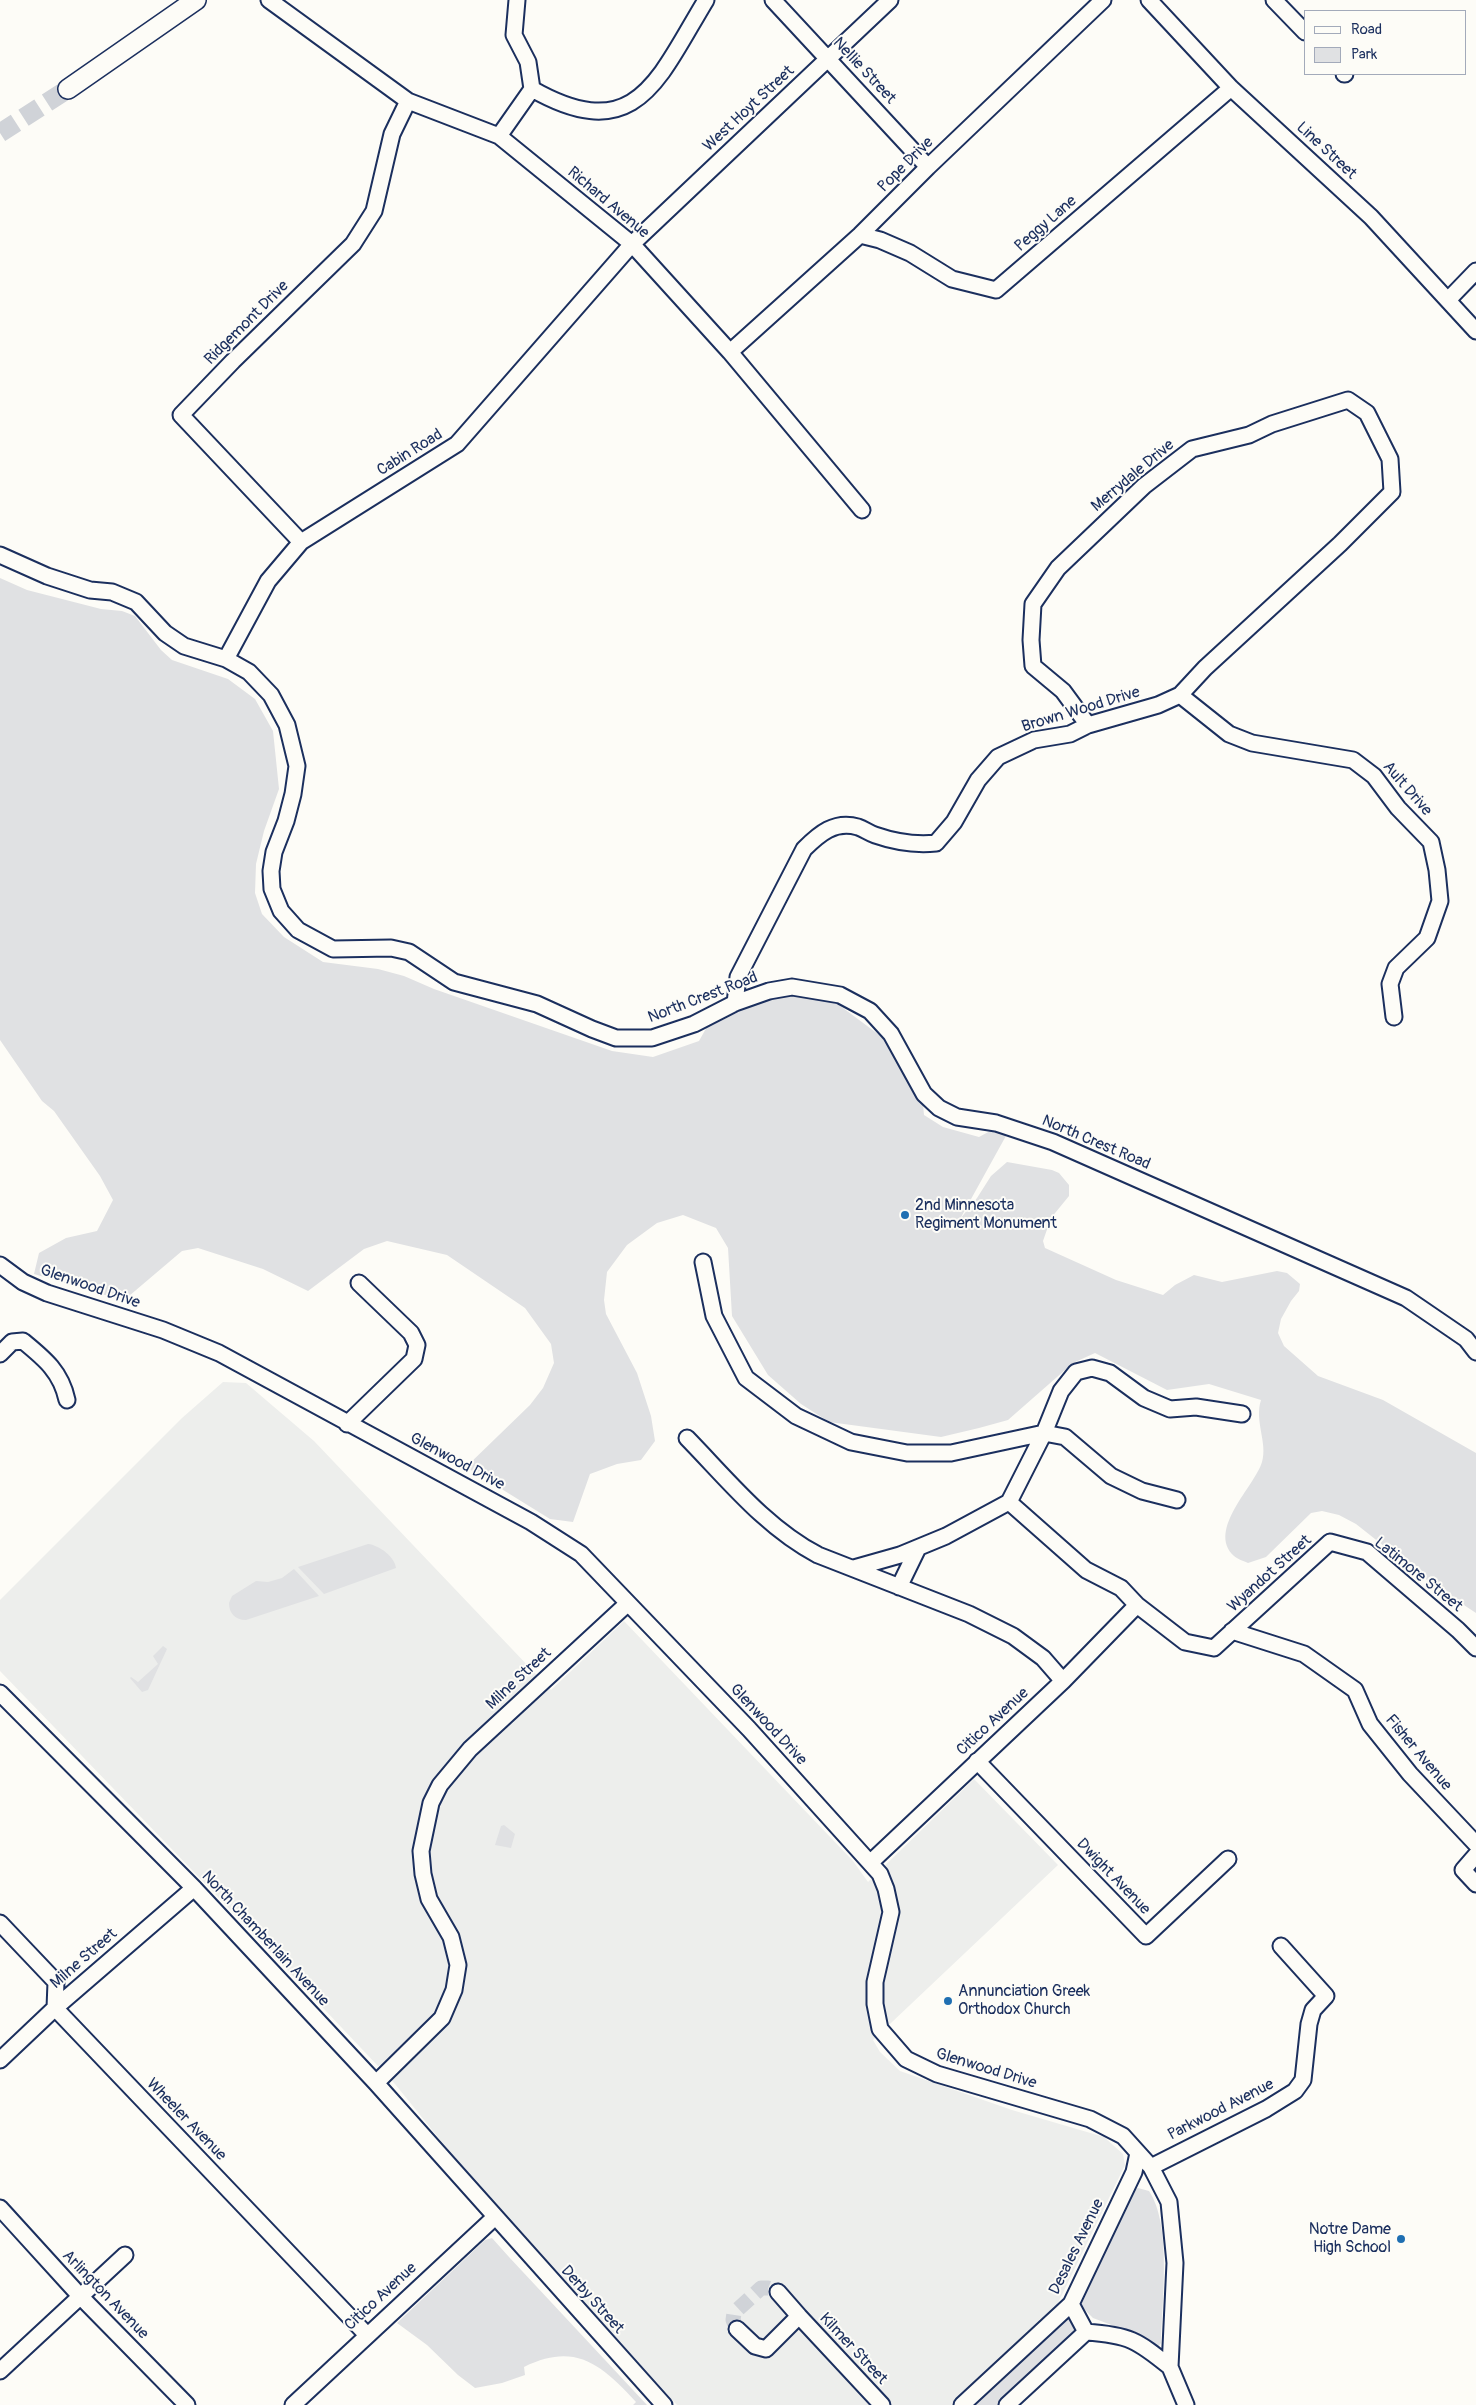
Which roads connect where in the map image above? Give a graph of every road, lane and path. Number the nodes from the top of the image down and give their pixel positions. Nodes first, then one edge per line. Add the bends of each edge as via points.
1 (196, 0) edge
2 (269, 0) edge
3 (517, 0) edge
4 (706, 0) edge
5 (773, 0) edge
6 (890, 0) edge
7 (1103, 0) edge
8 (1149, 0) edge
9 (1274, 0) edge
10 (1304, 31) edge
11 (828, 58) junction
12 (1231, 88) junction
13 (68, 89) tunnel mouth
14 (532, 89) junction
15 (408, 100) junction
16 (499, 136) junction
17 (928, 167) junction
18 (860, 235) junction
19 (632, 244) junction
20 (1476, 272) edge
21 (1448, 300) junction
22 (1476, 330) edge
23 (730, 352) junction
24 (1392, 492) joint
25 (862, 510) dead end
26 (301, 542) junction
27 (0, 555) edge
28 (226, 659) junction
29 (1180, 695) junction
30 (1088, 725) junction
31 (735, 1003) junction
32 (1394, 1018) dead end
33 (703, 1262) dead end
34 (0, 1265) edge
35 (359, 1283) dead end
36 (1476, 1352) edge
37 (0, 1354) edge
38 (67, 1400) dead end
39 (1242, 1414) dead end
40 (347, 1424) junction
41 (1044, 1433) junction
42 (687, 1438) dead end
43 (1177, 1500) dead end
44 (1009, 1502) junction
45 (1330, 1542) joint
46 (918, 1548) junction
47 (854, 1568) junction
48 (900, 1587) junction
49 (627, 1604) junction
50 (1136, 1605) junction
51 (1232, 1631) junction
52 (1476, 1648) edge
53 (1063, 1681) junction
54 (0, 1693) edge
55 (977, 1761) junction
56 (1476, 1844) edge
57 (1476, 1855) edge
58 (1228, 1859) dead end
59 (870, 1862) junction
60 (1476, 1884) edge
61 (194, 1888) junction
62 (0, 1922) edge
63 (1281, 1946) dead end
64 (54, 2008) junction
65 (0, 2060) edge
66 (376, 2083) junction
67 (1138, 2153) junction
68 (1151, 2167) junction
69 (0, 2208) edge
70 (495, 2217) junction
71 (125, 2255) dead end
72 (778, 2292) dead end
73 (81, 2296) junction
74 (1071, 2304) junction
75 (799, 2316) junction
76 (737, 2329) dead end
77 (1086, 2332) junction
78 (366, 2335) junction
79 (1170, 2368) junction
80 (0, 2371) edge
81 (187, 2405) edge
82 (293, 2405) edge
83 (664, 2405) edge
84 (882, 2405) edge
85 (962, 2405) edge
86 (1007, 2405) edge
87 (1186, 2405) edge

1 - 13 main road
2 - 15 street, Richard Avenue
3 - 14 street via 514,35 528,62
4 - 14 street via 661,74 634,102 606,113 580,110 557,104
5 - 11 street, Nellie Street
6 - 11 street, West Hoyt Street
7 - 17 street, Pope Drive
8 - 12 street, Line Street
9 - 10 street
11 - 17 street, Nellie Street
11 - 19 street, West Hoyt Street
12 - 18 street, Peggy Lane via 996,290 952,279 910,253
12 - 21 street, Line Street via 1372,217
14 - 16 street
15 - 16 street, Richard Avenue
15 - 26 street, Ridgemont Drive via 392,134 374,211 353,244 181,415
16 - 19 street, Richard Avenue
17 - 18 street, Pope Drive
18 - 23 street, Pope Drive
19 - 23 street, Richard Avenue
19 - 26 street, Cabin Road via 457,444
20 - 21 street
21 - 22 street, Line Street
23 - 25 street, Richard Avenue
24 - 29 street, Brown Wood Drive
24 - 30 street, Merrydale Drive via 1390,459 1366,414 1348,400 1272,424 1250,435 1192,449 1144,486 1058,568 1033,604 1033,666 1063,691
26 - 28 street, Cabin Road via 268,581
27 - 28 street, North Crest Road via 47,576 90,590 112,592 136,602 165,633 184,646
28 - 31 street, North Crest Road via 249,672 271,695 286,725 297,766 293,794 271,871 272,889 281,911 298,930 333,949 391,948 409,952 454,982 537,1004 616,1038 652,1038 694,1024
29 - 30 street, Brown Wood Drive via 1158,705
29 - 32 street, Ault Drive via 1229,734 1252,743 1353,760 1374,776 1398,808 1431,842 1440,901 1427,938 1396,968 1390,984
30 - 31 street, Brown Wood Drive via 1070,734 1034,740 998,757 978,780 954,822 936,843 916,845 841,824 820,833 804,849 738,977
31 - 36 street, North Crest Road via 769,990 792,987 840,996 870,1010 891,1034 924,1094 939,1108 957,1117 996,1123 1053,1142 1406,1298 1466,1339
33 - 41 street via 714,1316 746,1378 796,1416 851,1442 907,1453 951,1453
34 - 40 street, Glenwood Drive via 23,1282 46,1293 163,1330 219,1353
35 - 40 street via 411,1333 417,1345 414,1359
37 - 38 street via 12,1342 24,1341 48,1362 64,1385
39 - 41 street via 1196,1407 1170,1409 1144,1398 1110,1373 1092,1368 1076,1372 1061,1391
40 - 49 street, Glenwood Drive via 531,1522 581,1554
41 - 43 street via 1065,1437 1111,1476 1142,1490
41 - 44 street
42 - 47 street via 752,1505 795,1543
44 - 46 street
44 - 50 street via 1086,1570 1121,1588
45 - 51 street, Wyandot Street
45 - 52 street, Latimore Street via 1367,1552
46 - 47 street
46 - 48 street
47 - 48 street
48 - 53 street via 970,1614 1013,1636 1042,1658
49 - 59 street, Glenwood Drive via 749,1729
49 - 66 street, Milne Street via 470,1749 440,1785 432,1803 421,1851 429,1898 451,1937 456,1956 458,1965 454,1990 442,2018
50 - 51 street via 1185,1642 1214,1648
50 - 53 street, Citico Avenue
51 - 56 street, Fisher Avenue via 1304,1654 1355,1690 1370,1724 1410,1774
53 - 55 street, Citico Avenue
54 - 61 street, North Chamberlain Avenue
55 - 58 street, Dwight Avenue via 1146,1936
55 - 59 street, Citico Avenue
57 - 60 street via 1463,1870
59 - 67 street, Glenwood Drive via 880,1874 891,1912 876,1982 875,2004 880,2029 906,2059 938,2074 1090,2119 1123,2136
61 - 64 street, Milne Street
61 - 66 street, North Chamberlain Avenue
62 - 64 street via 56,1982
63 - 68 street, Parkwood Avenue via 1326,1996 1313,2010 1309,2024 1303,2080 1295,2091 1266,2109
64 - 65 street, Milne Street
64 - 78 street, Wheeler Avenue
66 - 70 street, North Chamberlain Avenue
67 - 68 street, Glenwood Drive
67 - 74 street, Desales Avenue via 1134,2172
68 - 79 street, Glenwood Drive via 1169,2202 1175,2262
69 - 73 street, Arlington Avenue
70 - 78 street, Citico Avenue
70 - 83 street, Derby Street
71 - 73 street
72 - 75 street, Kilmer Street
73 - 80 street
73 - 81 street, Arlington Avenue
74 - 77 street
74 - 85 street, Desales Avenue
75 - 76 street via 766,2348 754,2346
75 - 84 street, Kilmer Street
77 - 79 street via 1114,2334 1141,2343
77 - 86 street
78 - 82 street, Citico Avenue
79 - 87 street, Glenwood Drive

